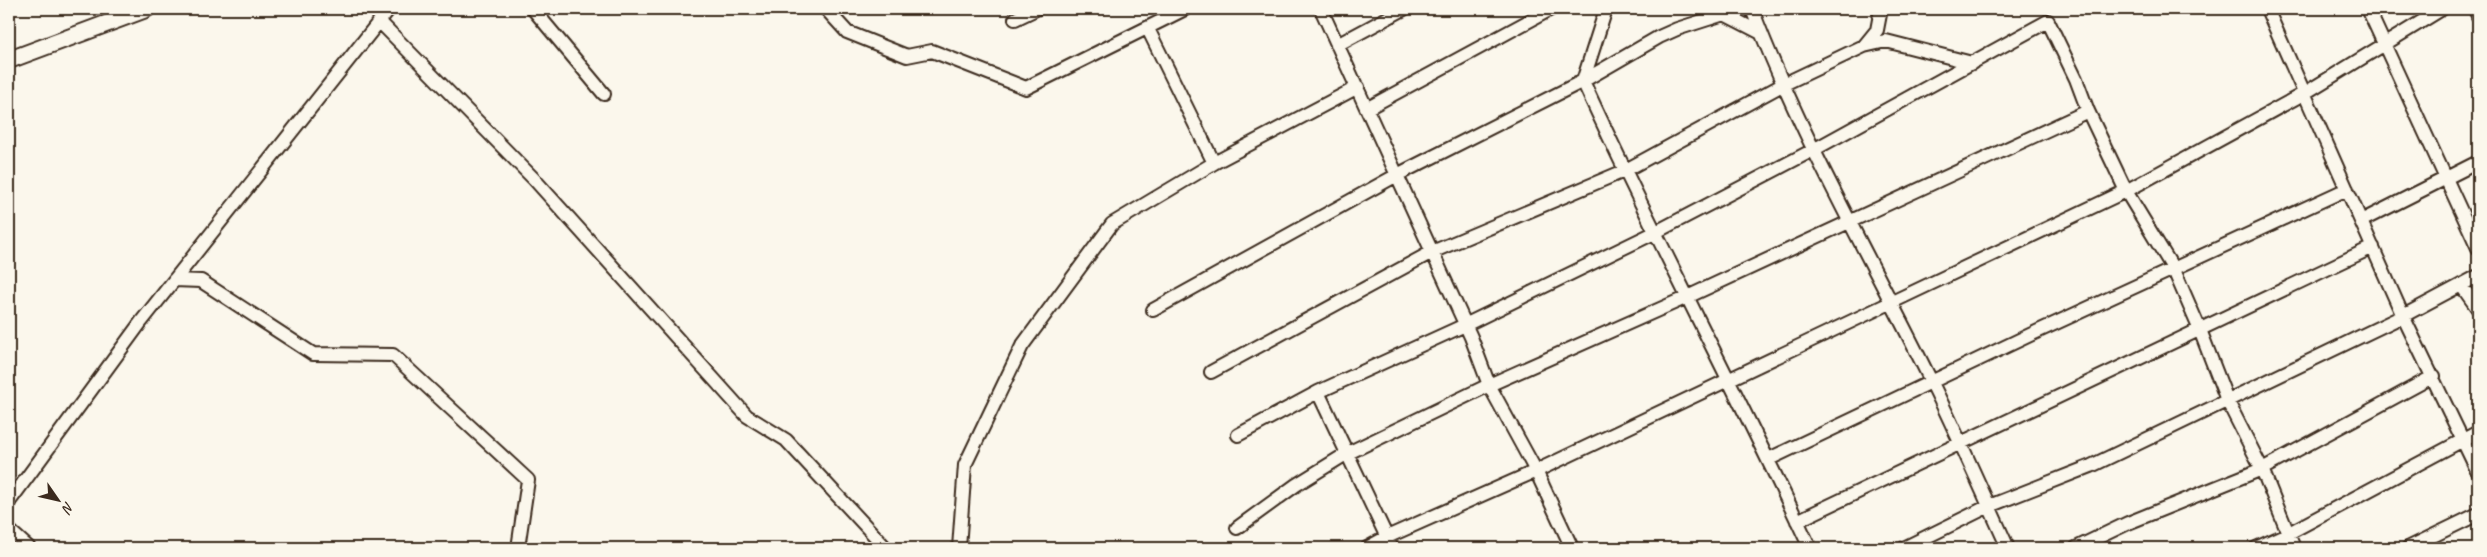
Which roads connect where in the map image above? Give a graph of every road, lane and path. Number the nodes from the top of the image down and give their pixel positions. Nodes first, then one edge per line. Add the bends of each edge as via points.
1 (146, 9) edge
2 (389, 9) edge
3 (533, 9) edge
4 (826, 9) edge
5 (1036, 9) edge
6 (1185, 9) edge
7 (1323, 9) edge
8 (1404, 9) edge
9 (1551, 9) edge
10 (1606, 9) edge
11 (1752, 9) edge
12 (1881, 9) edge
13 (2267, 9) edge
14 (2368, 9) edge
15 (2442, 9) edge
16 (2475, 9) edge
17 (2478, 16) edge
18 (1015, 19) dead end
19 (379, 21) junction
20 (1148, 29) junction
21 (1761, 33) junction
22 (2384, 44) junction
23 (1337, 45) junction
24 (1864, 46) junction
25 (9, 60) edge
26 (1972, 63) junction
27 (1583, 81) junction
28 (1784, 84) junction
29 (1358, 87) junction
30 (2305, 93) junction
31 (604, 94) dead end
32 (1368, 108) junction
33 (2088, 111) junction
34 (1815, 149) junction
35 (2478, 162) edge
36 (1214, 163) junction
37 (1624, 171) junction
38 (1397, 175) junction
39 (2445, 178) junction
40 (2347, 189) junction
41 (2126, 191) junction
42 (1849, 220) junction
43 (2362, 221) junction
44 (1654, 233) junction
45 (2373, 246) junction
46 (2478, 248) edge
47 (1432, 252) junction
48 (2174, 270) junction
49 (2478, 276) edge
50 (174, 280) junction
51 (2461, 285) junction
52 (1685, 298) junction
53 (1891, 304) junction
54 (2478, 309) edge
55 (1153, 310) dead end
56 (2403, 316) junction
57 (1465, 325) junction
58 (2200, 330) junction
59 (1211, 372) dead end
60 (2434, 376) junction
61 (1727, 380) junction
62 (1932, 383) junction
63 (1489, 385) junction
64 (1318, 392) junction
65 (2227, 400) junction
66 (2478, 432) edge
67 (1238, 435) dead end
68 (2463, 439) junction
69 (1960, 442) junction
70 (1346, 454) junction
71 (1768, 459) junction
72 (2262, 469) junction
73 (1536, 471) junction
74 (2478, 472) edge
75 (9, 502) edge
76 (1989, 506) junction
77 (2478, 514) edge
78 (1797, 520) junction
79 (1237, 528) dead end
80 (9, 530) edge
81 (2287, 534) junction
82 (1390, 543) edge
83 (29, 548) edge
84 (518, 548) edge
85 (886, 548) edge
86 (959, 548) edge
87 (1367, 548) edge
88 (1572, 548) edge
89 (1810, 548) edge
90 (1904, 548) edge
91 (2008, 548) edge
92 (2076, 548) edge
93 (2256, 548) edge
94 (2294, 548) edge
95 (2408, 548) edge

1 - 25 main road
2 - 19 street
3 - 31 street
4 - 20 street via 847,32 907,56 932,51 1026,88
5 - 18 street
6 - 20 street
7 - 23 street
8 - 23 street
9 - 32 street
10 - 27 street
11 - 21 street
12 - 24 street via 1877,30
13 - 30 street
14 - 22 street
15 - 22 street
16 - 17 street
19 - 50 street
19 - 85 street via 534,179 748,416 786,440
20 - 36 street
21 - 27 street via 1724,14 1659,37
21 - 28 street
22 - 30 street
22 - 39 street
23 - 29 street
24 - 26 street via 1886,41
24 - 28 street
26 - 33 street via 2048,21
26 - 34 street
27 - 37 street
27 - 38 street
28 - 34 street
28 - 37 street
29 - 32 street
29 - 36 street
30 - 40 street
30 - 41 street
32 - 38 street
33 - 41 street
33 - 42 street
34 - 42 street
34 - 44 street
35 - 39 street
36 - 86 street via 1112,224 1022,346 965,465
37 - 44 street
37 - 47 street
38 - 47 street
38 - 55 street
39 - 43 street
39 - 46 street
40 - 43 street
40 - 48 street
41 - 48 street
41 - 53 street
42 - 52 street
42 - 53 street
43 - 45 street
44 - 52 street
44 - 57 street
45 - 56 street
45 - 58 street
47 - 57 street
47 - 59 street
48 - 58 street
48 - 62 street
49 - 51 street
50 - 75 street
50 - 84 street via 201,281 313,354 393,355 528,480
51 - 54 street
51 - 56 street
52 - 61 street
52 - 63 street
53 - 61 street
53 - 62 street
56 - 60 street
56 - 65 street
57 - 63 street
57 - 64 street
58 - 65 street
58 - 69 street
60 - 68 street
60 - 72 street
61 - 71 street
61 - 73 street
62 - 69 street
62 - 71 street
63 - 70 street
63 - 73 street
64 - 67 street
64 - 70 street
65 - 72 street
65 - 76 street via 2091,466
66 - 68 street
68 - 74 street
68 - 81 street
69 - 76 street
69 - 78 street
70 - 79 street
70 - 82 street
71 - 78 street
72 - 81 street
72 - 92 street via 2128,523
73 - 82 street
73 - 88 street
76 - 90 street
76 - 91 street
77 - 95 street
78 - 89 street
80 - 83 street
81 - 93 street
81 - 94 street
82 - 87 street

